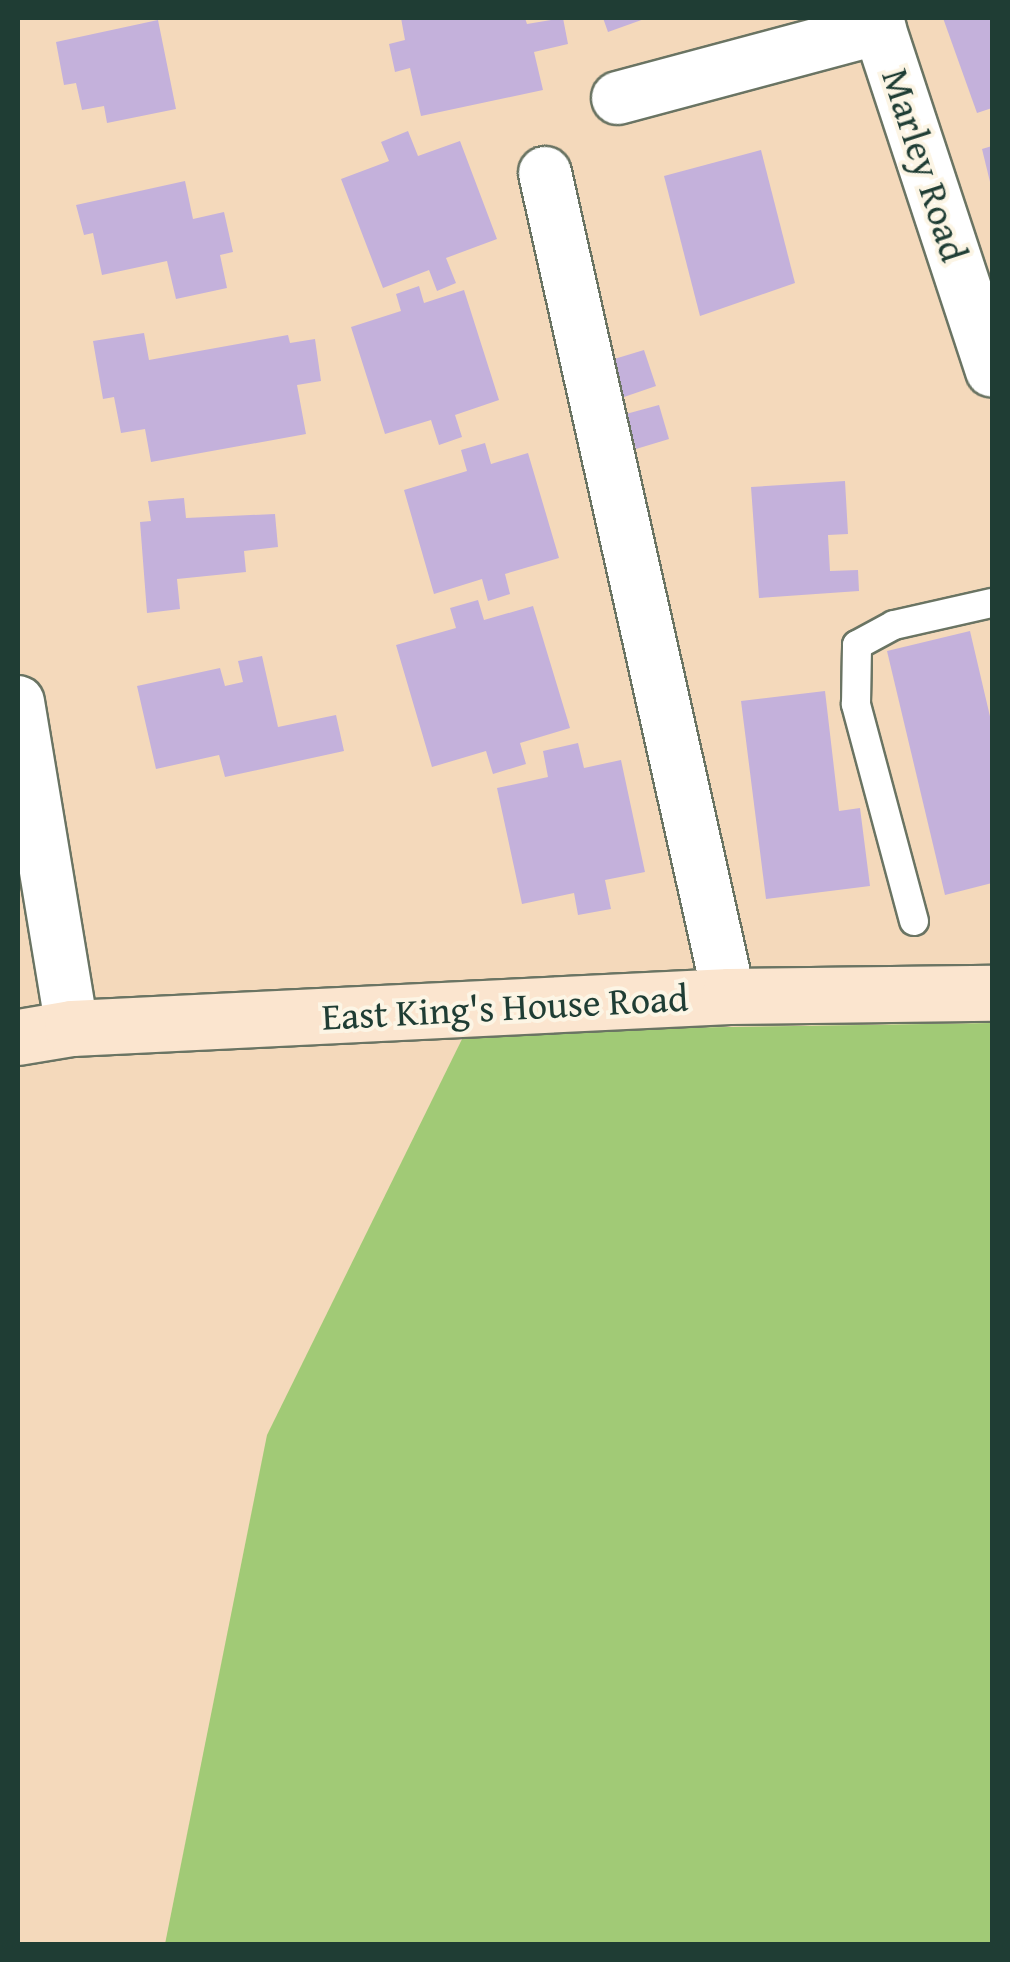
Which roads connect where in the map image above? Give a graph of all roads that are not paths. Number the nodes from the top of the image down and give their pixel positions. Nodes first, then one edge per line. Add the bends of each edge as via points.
1 (878, 23) edge
2 (618, 98) dead end
3 (545, 173) dead end
4 (992, 367) edge
5 (992, 603) edge
6 (18, 702) edge
7 (914, 921) dead end
8 (992, 993) edge
9 (729, 996) junction
10 (72, 1028) junction
11 (18, 1037) edge

1 - 2 street
1 - 4 street, Marley Road
3 - 9 street
5 - 7 lane via 894,625 857,645 856,704
6 - 10 street
8 - 9 main road, East King's House Road
9 - 10 main road, East King's House Road
10 - 11 main road, East King's House Road

